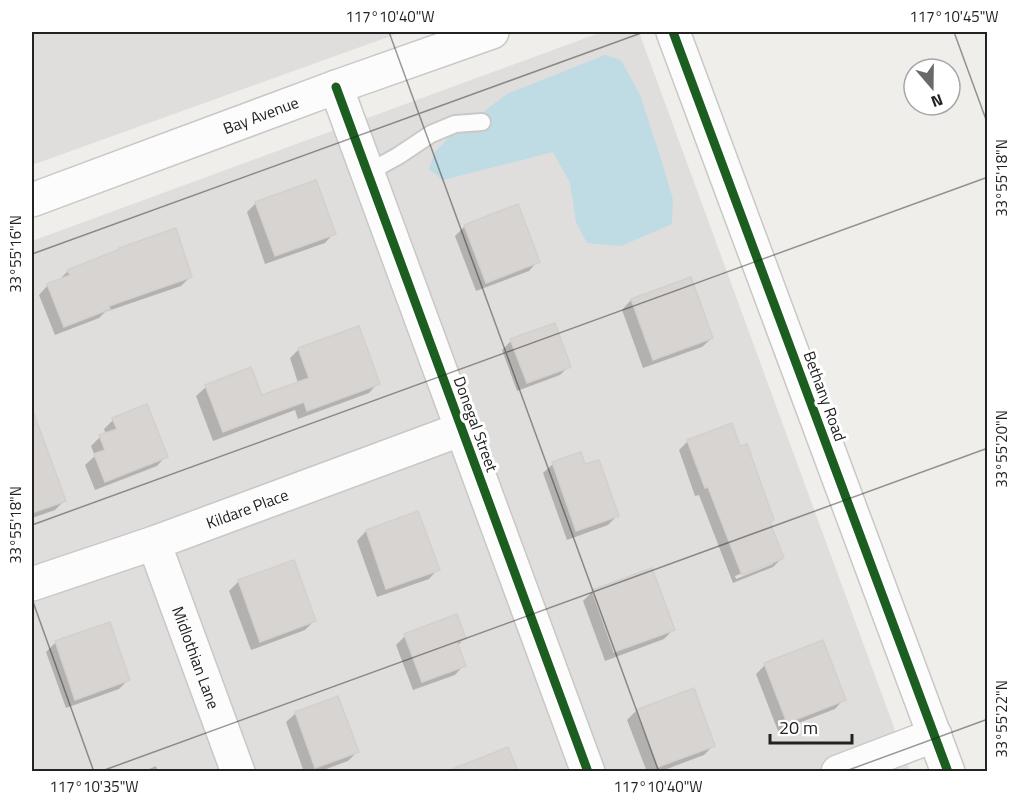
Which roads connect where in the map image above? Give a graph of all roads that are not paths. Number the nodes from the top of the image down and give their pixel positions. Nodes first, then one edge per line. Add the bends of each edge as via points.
1 (492, 32) edge
2 (673, 32) edge
3 (336, 87) junction
4 (482, 123) dead end
5 (368, 172) junction
6 (32, 200) edge
7 (462, 429) junction
8 (154, 543) junction
9 (32, 584) edge
10 (935, 735) junction
11 (238, 771) edge
12 (588, 771) edge
13 (838, 771) edge
14 (948, 771) edge

1 - 3 street, Bay Avenue
2 - 10 street, Bethany Road
3 - 5 street, Donegal Street
3 - 6 street, Bay Avenue
4 - 5 lane via 455,124 431,134
5 - 7 street, Donegal Street
7 - 8 street, Kildare Place
7 - 12 street, Donegal Street
8 - 9 street, Kildare Place
8 - 11 street, Midlothian Lane
10 - 13 street
10 - 14 street, Bethany Road

